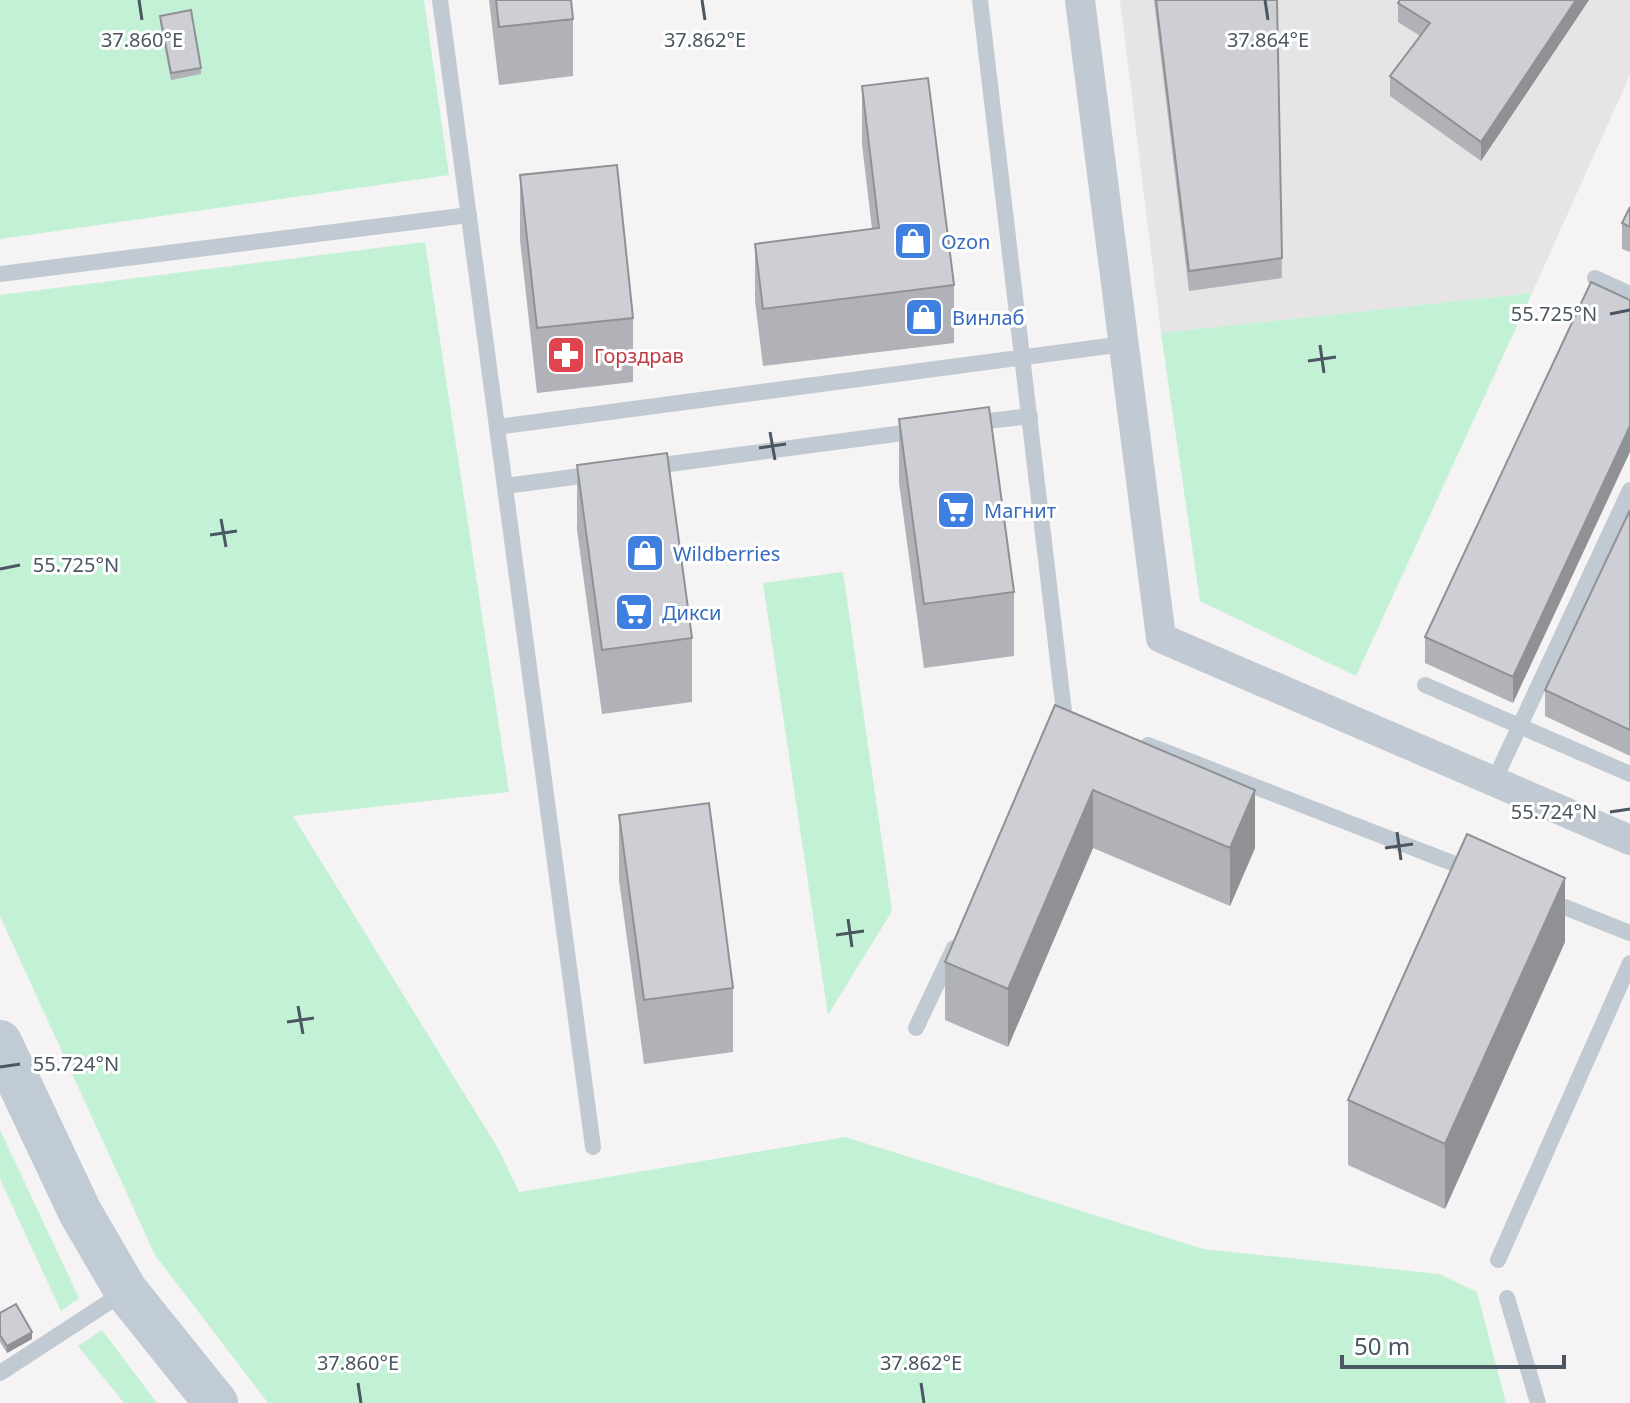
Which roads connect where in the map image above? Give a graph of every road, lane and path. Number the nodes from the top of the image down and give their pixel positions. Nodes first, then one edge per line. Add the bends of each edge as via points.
1 (440, 0) edge
2 (980, 0) edge
3 (1080, 0) edge
4 (469, 215) junction
5 (0, 274) edge
6 (1595, 278) dead end
7 (1630, 294) edge
8 (1124, 344) junction
9 (1022, 358) junction
10 (1030, 416) junction
11 (497, 427) junction
12 (505, 486) junction
13 (1630, 490) edge
14 (1425, 685) dead end
15 (1519, 727) junction
16 (1051, 741) edge
17 (1139, 741) edge
18 (1630, 774) edge
19 (1494, 781) junction
20 (1630, 840) edge
21 (1495, 880) edge
22 (1538, 897) edge
23 (963, 928) edge
24 (1630, 933) edge
25 (1630, 963) edge
26 (916, 1028) dead end
27 (0, 1042) edge
28 (593, 1147) dead end
29 (1498, 1260) dead end
30 (126, 1291) junction
31 (1507, 1298) dead end
32 (0, 1373) edge
33 (216, 1403) edge
34 (1538, 1403) edge

1 - 4 lane
2 - 9 lane
3 - 8 street
4 - 5 lane
4 - 11 lane
6 - 7 lane
8 - 9 lane
8 - 19 street via 1161,638
9 - 10 lane
9 - 11 lane
10 - 12 lane
10 - 16 lane via 1072,715
11 - 12 lane
12 - 28 lane
13 - 15 lane
14 - 15 lane
15 - 18 lane
15 - 19 lane
17 - 21 lane
19 - 20 street
22 - 24 lane
23 - 26 lane
25 - 29 lane
27 - 30 main road via 80,1212
30 - 32 lane
30 - 33 main road
31 - 34 lane

